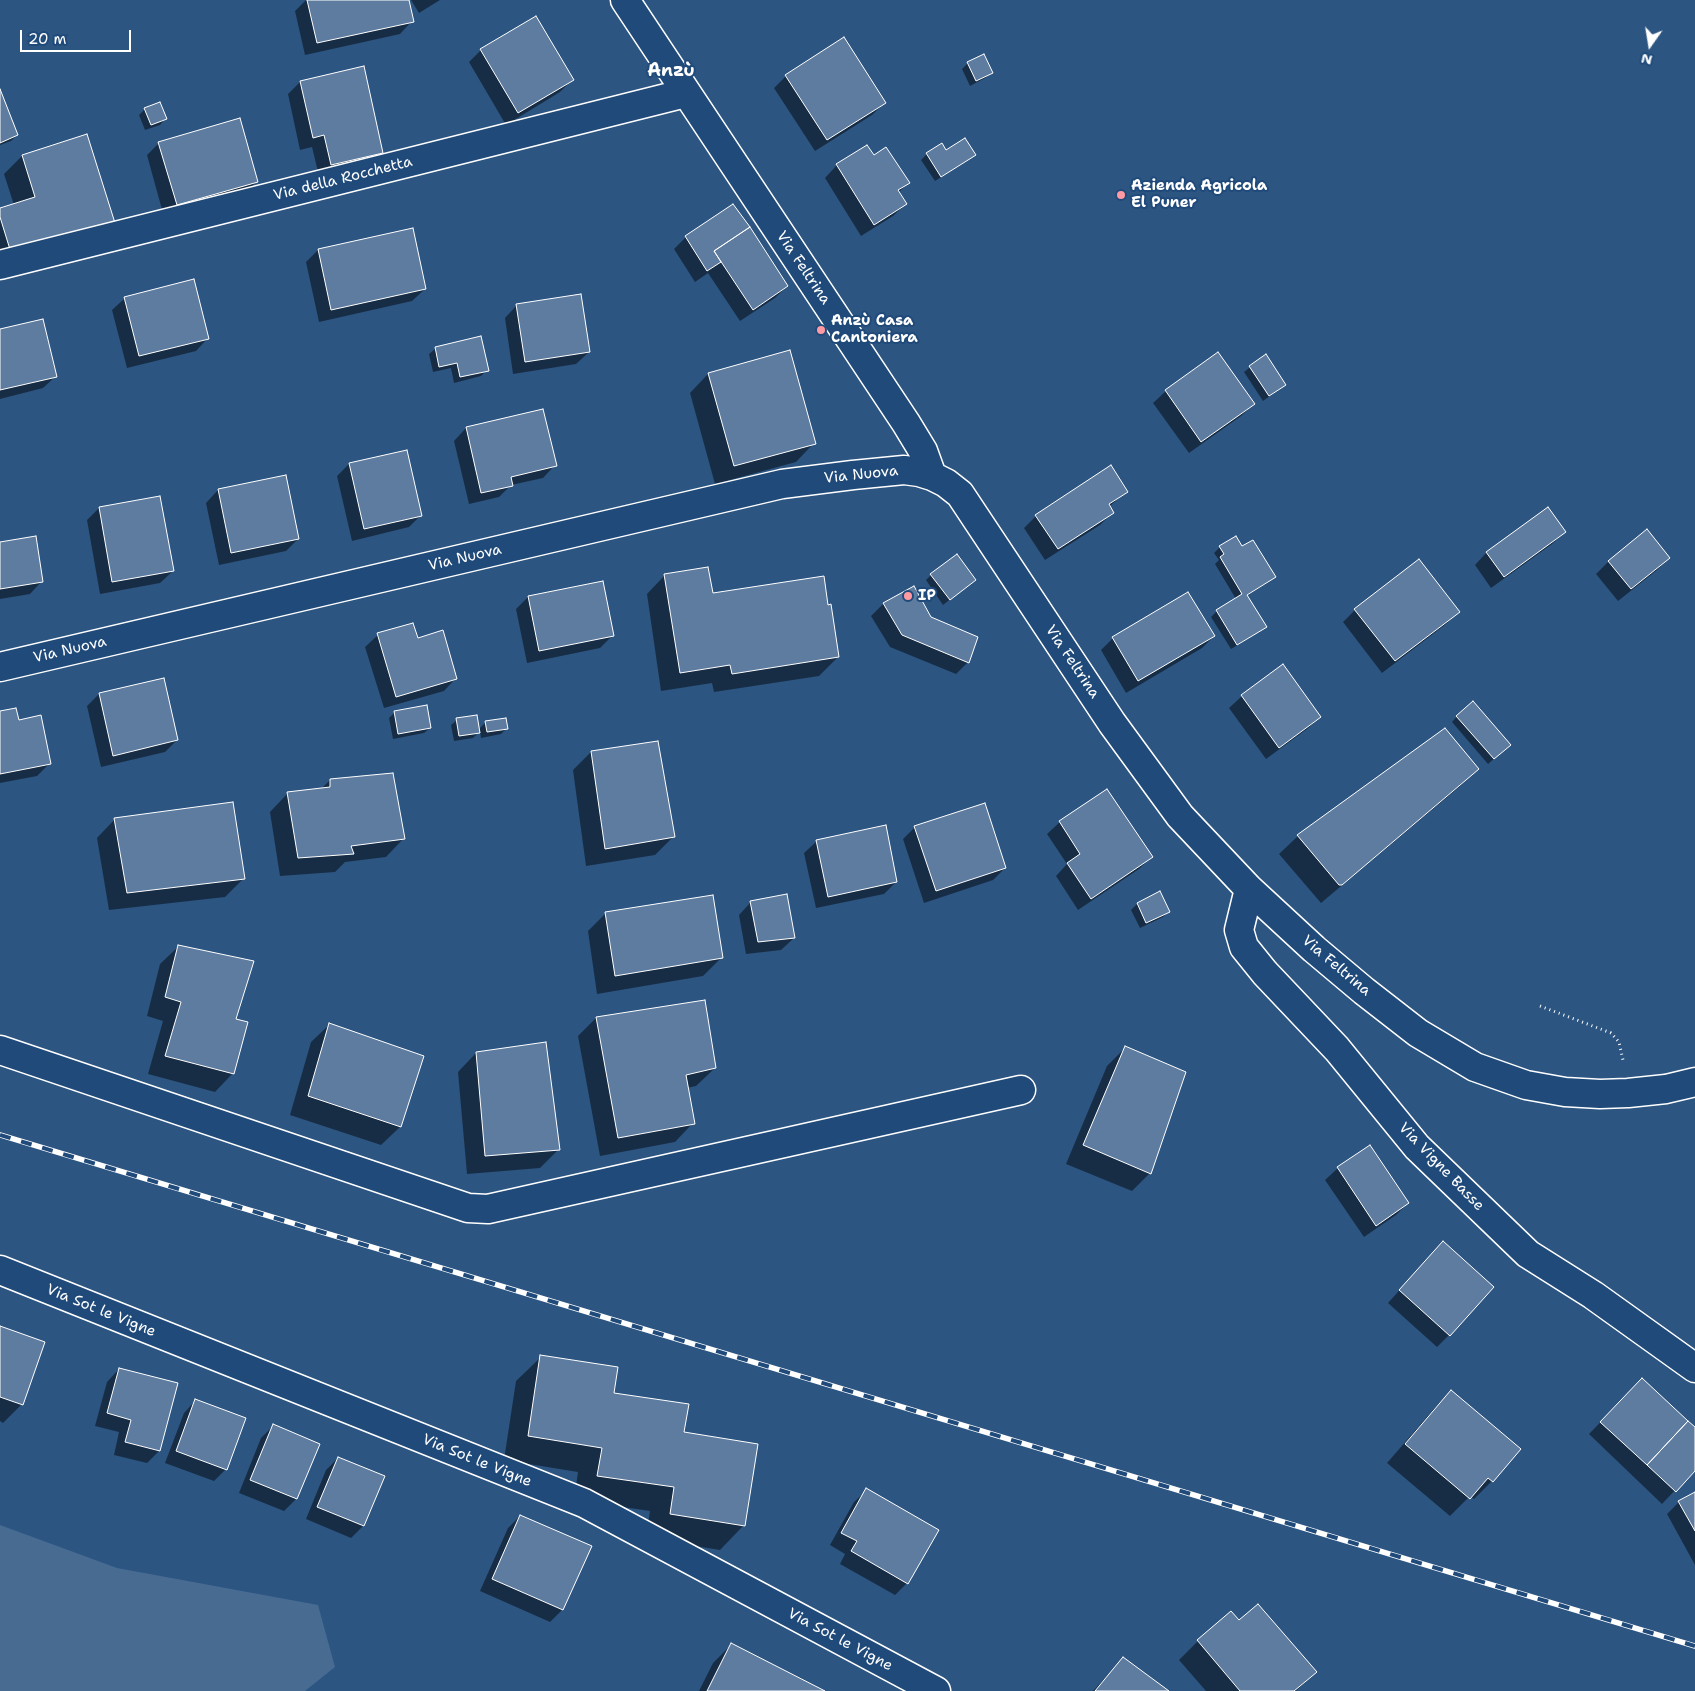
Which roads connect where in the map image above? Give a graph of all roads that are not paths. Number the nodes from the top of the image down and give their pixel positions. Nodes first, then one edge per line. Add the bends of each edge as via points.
1 (625, 0) edge
2 (686, 93) junction
3 (0, 265) edge
4 (932, 476) junction
5 (0, 667) edge
6 (1249, 890) junction
7 (0, 1050) edge
8 (1695, 1082) edge
9 (1021, 1090) dead end
10 (0, 1270) edge
11 (1695, 1368) edge
12 (936, 1691) edge

1 - 2 street, Via Feltrina
2 - 3 street, Via della Rocchetta
2 - 4 street, Via Feltrina via 906,423 923,451
4 - 5 street, Via Nuova via 904,470 782,484
4 - 6 street, Via Feltrina via 960,494 1112,723 1180,816
6 - 8 street, Via Feltrina via 1364,991 1418,1033 1475,1067 1526,1085 1565,1092 1628,1093
6 - 11 street, Via Vigne Basse via 1239,930 1244,947 1337,1049 1417,1147 1528,1254 1593,1295
7 - 9 street via 468,1208 488,1209
10 - 12 street, Via Sot le Vigne via 584,1503

